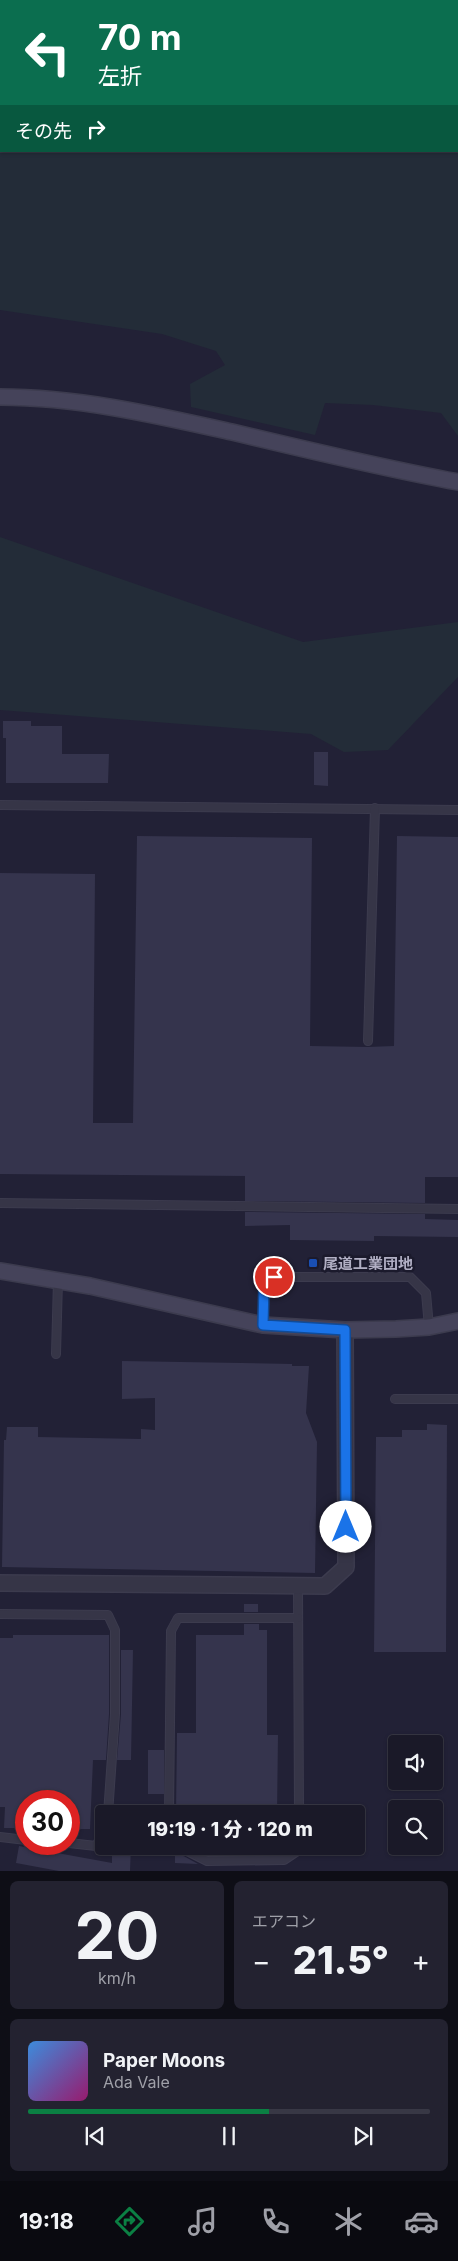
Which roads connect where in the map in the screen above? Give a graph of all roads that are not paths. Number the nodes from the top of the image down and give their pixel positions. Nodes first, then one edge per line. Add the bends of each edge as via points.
1 (0, 397) edge
2 (458, 482) edge
3 (0, 805) edge
4 (375, 808) junction
5 (458, 810) edge
6 (368, 1041) dead end
7 (0, 1203) edge
8 (458, 1209) edge
9 (0, 1272) edge
10 (58, 1280) junction
11 (458, 1321) edge
12 (263, 1325) junction
13 (429, 1328) junction
14 (345, 1330) junction
15 (56, 1354) dead end
16 (395, 1399) dead end
17 (458, 1400) edge
18 (0, 1583) edge
19 (298, 1586) junction
20 (0, 1614) edge
21 (298, 1618) junction
22 (109, 1805) edge
23 (169, 1805) edge
24 (299, 1805) edge
25 (0, 1837) edge
26 (15, 1839) edge
27 (80, 1845) edge
28 (95, 1846) edge
29 (194, 1855) edge
30 (292, 1855) edge

1 - 2 street via 76,402 181,420
3 - 4 lane
4 - 5 lane
4 - 6 lane
7 - 8 lane
9 - 10 street
10 - 12 street
10 - 15 lane
11 - 13 street
12 - 13 lane via 264,1285 274,1277 410,1277 426,1293
12 - 14 street
13 - 14 street
14 - 19 street via 346,1567 326,1586
16 - 17 lane
18 - 19 street
19 - 21 lane
20 - 22 lane via 108,1614 116,1630
21 - 23 lane via 178,1618 171,1631
21 - 24 lane
25 - 26 lane
27 - 28 lane
29 - 30 lane via 206,1861 284,1860

